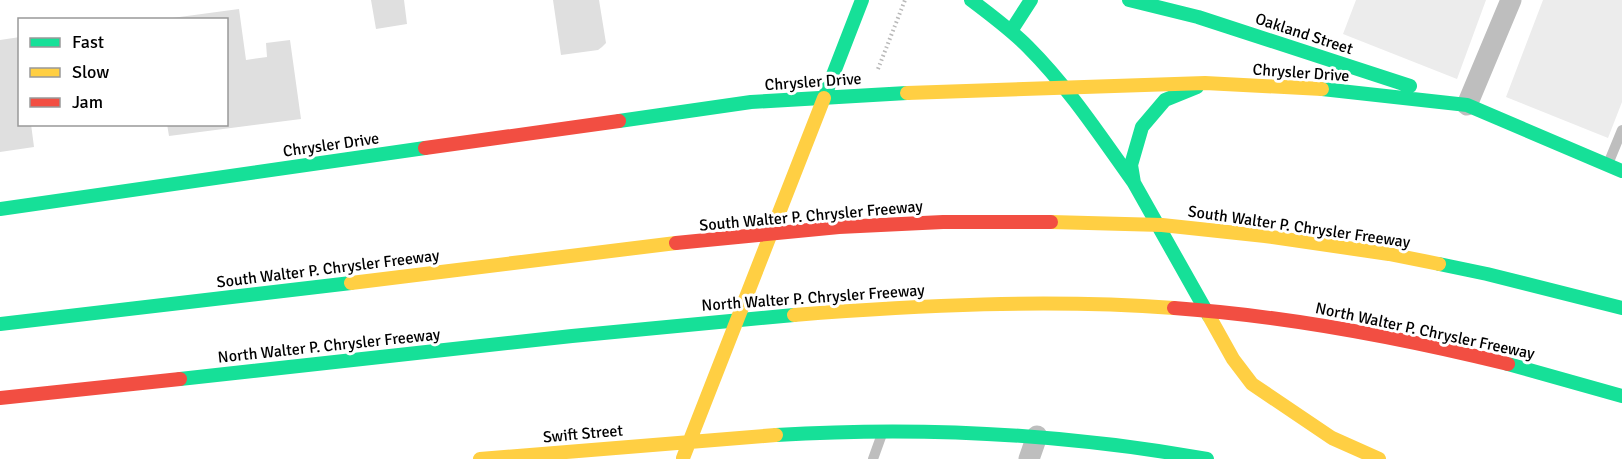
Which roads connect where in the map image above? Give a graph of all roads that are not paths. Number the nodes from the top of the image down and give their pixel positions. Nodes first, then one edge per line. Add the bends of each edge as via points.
1 (862, 0) edge
2 (971, 0) edge
3 (1031, 0) edge
4 (1129, 0) edge
5 (1511, 0) edge
6 (1201, 8) edge
7 (1011, 31) junction
8 (1205, 83) junction
9 (1064, 88) junction
10 (824, 97) junction
11 (1467, 105) junction
12 (1622, 130) edge
13 (1608, 165) junction
14 (1622, 171) edge
15 (1134, 183) junction
16 (0, 209) edge
17 (1622, 308) edge
18 (0, 324) edge
19 (1622, 396) edge
20 (0, 398) edge
21 (883, 431) junction
22 (1037, 436) junction
23 (689, 442) junction
24 (517, 457) edge
25 (1192, 458) edge
26 (480, 459) edge
27 (682, 459) edge
28 (873, 459) edge
29 (1029, 459) edge
30 (1207, 459) edge
31 (1379, 459) edge

1 - 10 main road
2 - 7 main road
3 - 7 main road
4 - 6 main road, Oakland Street
5 - 11 street
6 - 11 main road, Oakland Street
7 - 9 main road
8 - 9 main road, Chrysler Drive
8 - 11 main road, Chrysler Drive via 1314,88
8 - 15 main road via 1165,100 1142,127 1131,165
9 - 10 main road, Chrysler Drive
9 - 15 main road
10 - 16 main road, Chrysler Drive via 751,102
10 - 23 main road
11 - 13 main road, Chrysler Drive
12 - 13 lane
13 - 14 main road, Chrysler Drive
15 - 31 main road via 1233,359 1252,384 1332,438
17 - 18 main road, South Walter P. Chrysler Freeway via 1389,254 1265,236 1162,225 943,222 839,226 651,246
19 - 20 main road, North Walter P. Chrysler Freeway via 1492,359 1294,321 1109,304 973,304 713,321
21 - 22 main road
21 - 23 main road
21 - 28 lane
22 - 25 main road via 1115,444
22 - 29 street
23 - 24 main road, Swift Street
23 - 27 main road
24 - 26 main road, Swift Street
25 - 30 main road

